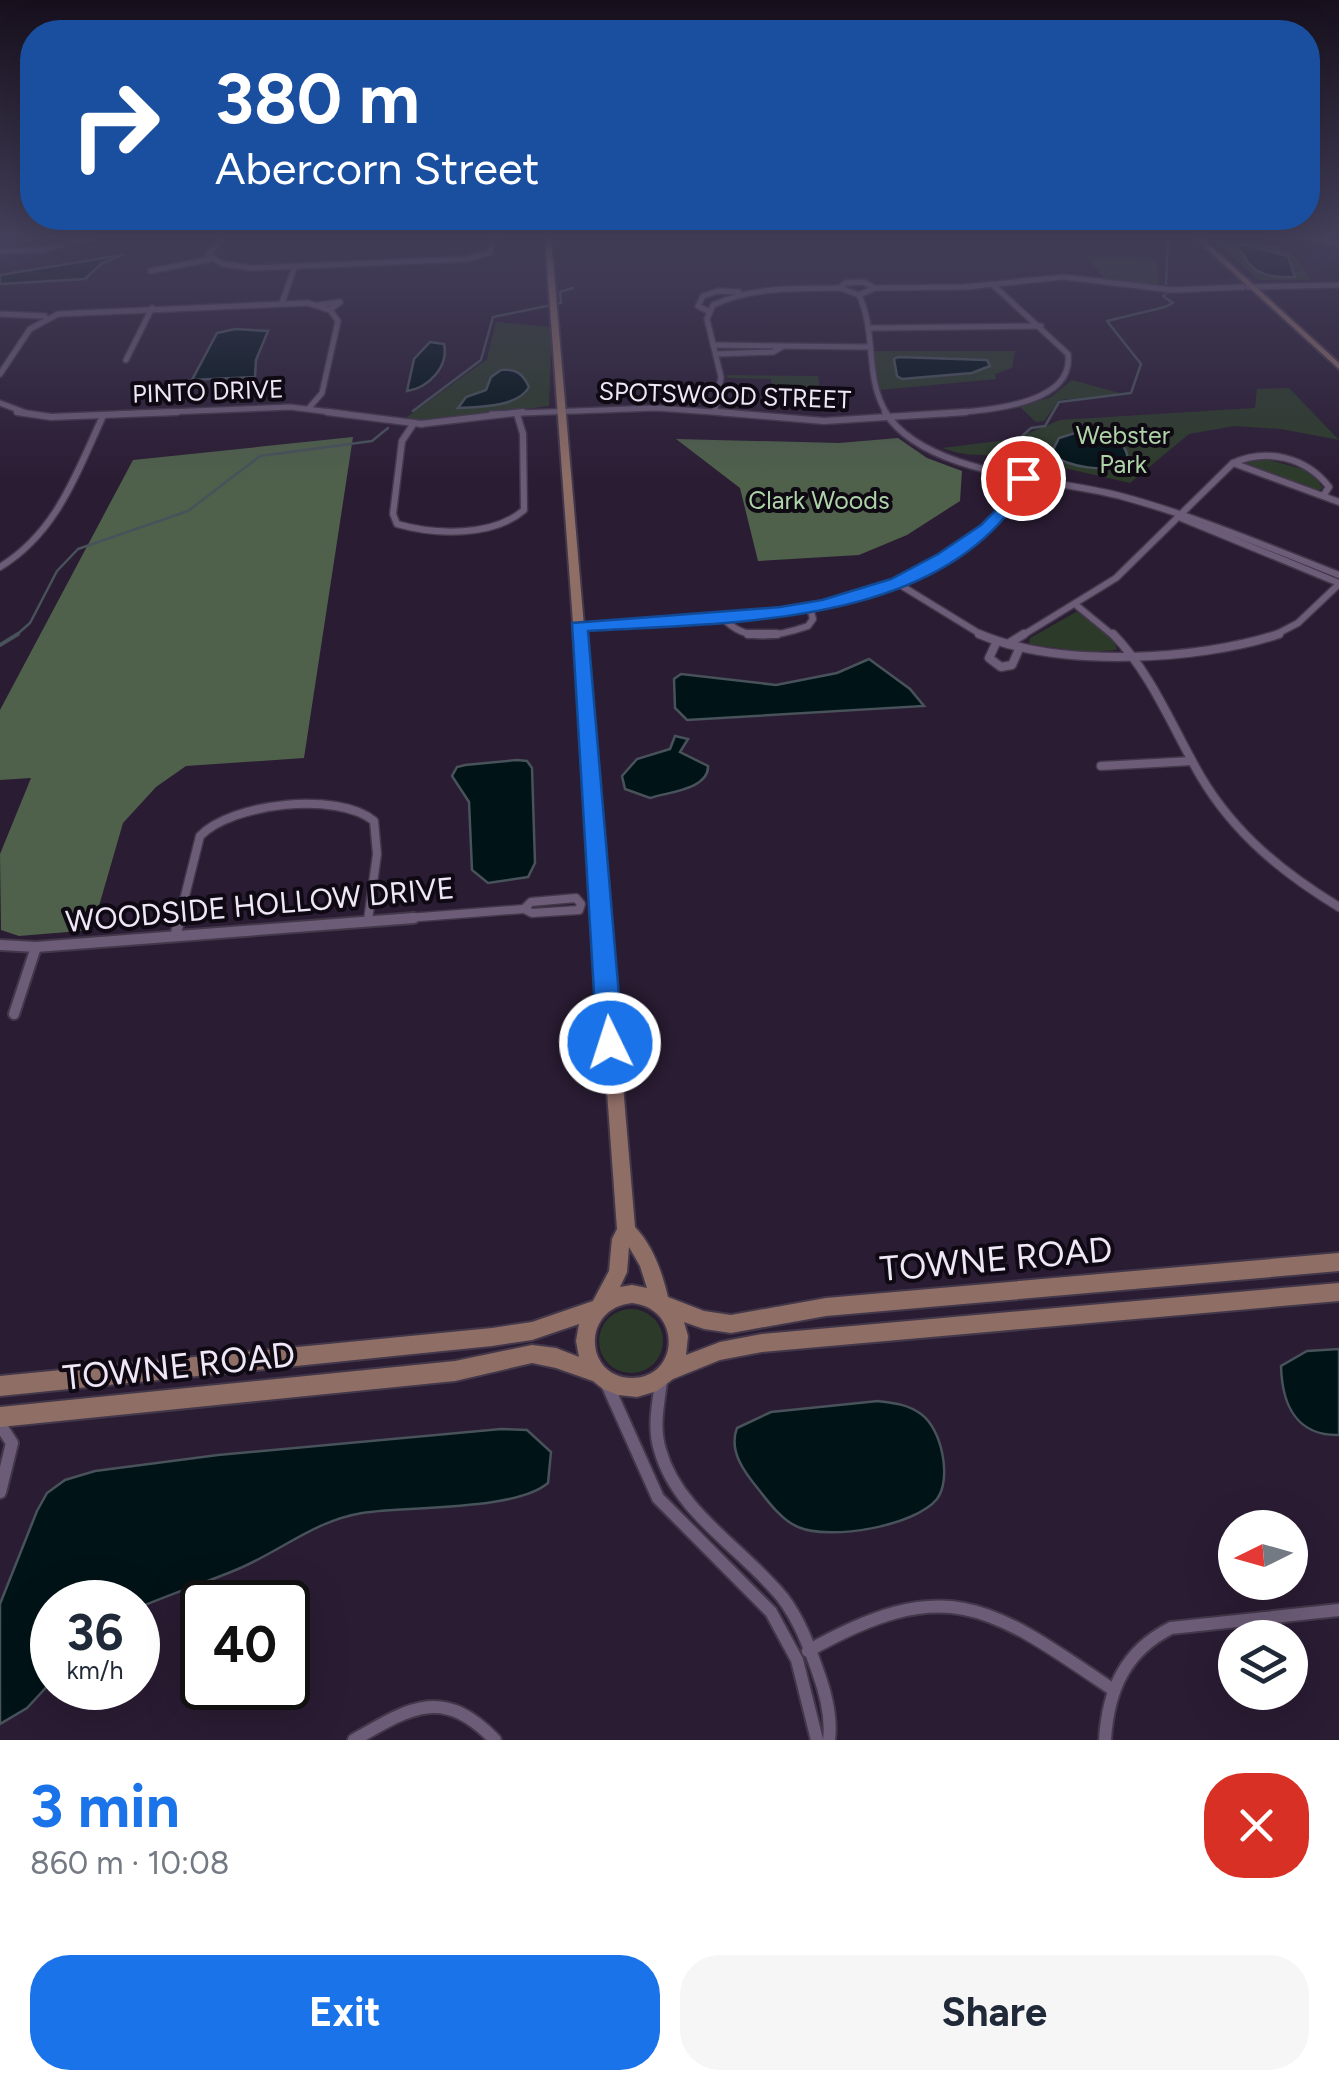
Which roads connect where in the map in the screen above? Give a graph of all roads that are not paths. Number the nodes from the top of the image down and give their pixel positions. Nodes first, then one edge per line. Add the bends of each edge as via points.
1 (44, 319) edge
2 (146, 319) edge
3 (337, 319) edge
4 (554, 319) edge
5 (707, 319) edge
6 (871, 319) edge
7 (1032, 319) edge
8 (1289, 319) edge
9 (1293, 319) edge
10 (1040, 326) junction
11 (872, 328) junction
12 (713, 346) junction
13 (869, 347) junction
14 (782, 348) junction
15 (716, 354) junction
16 (1339, 359) edge
17 (126, 360) dead end
18 (1339, 367) edge
19 (0, 374) edge
20 (0, 402) edge
21 (309, 408) junction
22 (715, 410) junction
23 (560, 412) junction
24 (512, 415) junction
25 (103, 416) junction
26 (888, 417) junction
27 (417, 424) junction
28 (1233, 463) junction
29 (1025, 474) junction
30 (1323, 496) junction
31 (1339, 502) edge
32 (1179, 516) junction
33 (0, 567) edge
34 (1339, 575) edge
35 (897, 582) junction
36 (1339, 584) edge
37 (1076, 605) junction
38 (810, 608) junction
39 (723, 618) junction
40 (578, 626) junction
41 (997, 641) junction
42 (1008, 644) junction
43 (1020, 647) junction
44 (1130, 653) junction
45 (1192, 760) junction
46 (1101, 766) dead end
47 (599, 903) junction
48 (1339, 906) edge
49 (368, 921) junction
50 (175, 936) junction
51 (0, 945) edge
52 (36, 948) junction
53 (14, 1014) dead end
54 (626, 1231) junction
55 (1339, 1262) edge
56 (1339, 1292) edge
57 (661, 1303) junction
58 (601, 1306) junction
59 (664, 1374) junction
60 (601, 1376) junction
61 (6, 1385) edge
62 (1, 1422) edge
63 (0, 1492) edge
64 (737, 1550) junction
65 (726, 1566) junction
66 (1339, 1610) edge
67 (810, 1649) junction
68 (797, 1660) junction
69 (1112, 1689) junction
70 (354, 1740) edge
71 (495, 1740) edge
72 (817, 1740) edge
73 (828, 1740) edge
74 (1105, 1740) edge

1 - 19 street via 30,328
2 - 17 street
3 - 21 street via 322,393
4 - 23 street
5 - 12 street
6 - 11 street
7 - 10 street
8 - 18 street
9 - 16 street
10 - 11 street
10 - 26 street, SPOTSWOOD STREET via 1070,360 1068,374 1050,391 1008,405
11 - 13 street
12 - 14 street
12 - 15 street
13 - 14 street
13 - 26 street via 871,375
14 - 15 street
15 - 22 street via 721,383
20 - 25 street, PINTO DRIVE via 38,417
21 - 25 street, PINTO DRIVE
21 - 27 street, PINTO DRIVE
22 - 23 street, SPOTSWOOD STREET
22 - 26 street, SPOTSWOOD STREET via 824,421
23 - 24 street, PINTO DRIVE
23 - 40 street
24 - 27 street, PINTO DRIVE
24 - 27 street via 523,434 522,514 498,526 412,530 394,520 402,441
25 - 33 street via 44,534
26 - 29 street via 935,450
28 - 30 street
28 - 30 street via 1258,456 1295,461 1323,478 1329,487
28 - 32 street
29 - 32 street
29 - 35 street via 1009,506 987,529
30 - 31 street
32 - 34 street
32 - 36 street
32 - 37 street via 1116,578
35 - 38 street
35 - 41 street via 948,619
36 - 44 street via 1309,616 1273,637 1226,648
37 - 42 street
37 - 44 street
38 - 39 street
38 - 39 street via 812,623 790,631 744,634
39 - 40 street
40 - 47 street
41 - 42 street
41 - 43 street via 990,658 1000,666 1015,662
42 - 43 street
43 - 44 street via 1065,655
44 - 45 street
45 - 46 street
45 - 48 street via 1245,836
47 - 49 street, WOODSIDE HOLLOW DRIVE via 576,898 531,902 524,909
47 - 54 street
49 - 50 street, WOODSIDE HOLLOW DRIVE
49 - 50 street via 378,831 372,817 336,805 236,812 212,824 196,843
50 - 52 street, WOODSIDE HOLLOW DRIVE
51 - 52 street, WOODSIDE HOLLOW DRIVE
52 - 53 street
54 - 57 street via 634,1236
54 - 58 street via 622,1260
55 - 57 street, TOWNE ROAD via 843,1305 731,1324
56 - 59 street, TOWNE ROAD via 762,1343 720,1351
57 - 58 street via 631,1293
57 - 59 street via 675,1322 678,1344
58 - 60 street via 586,1341
58 - 61 street, TOWNE ROAD via 492,1336
59 - 60 street via 637,1388
59 - 64 street via 652,1420 660,1459 674,1484
60 - 62 street, TOWNE ROAD via 532,1354 455,1371
60 - 65 street via 622,1411 648,1483
61 - 62 street
62 - 63 street via 12,1442
64 - 65 street
64 - 67 street via 781,1596
65 - 68 street via 771,1612
66 - 69 street via 1170,1628 1134,1652
67 - 68 street
67 - 69 street via 870,1617 904,1608 966,1608 1026,1629
67 - 73 street via 826,1700
68 - 72 street
69 - 74 street
70 - 71 street via 408,1710 448,1705 474,1716

